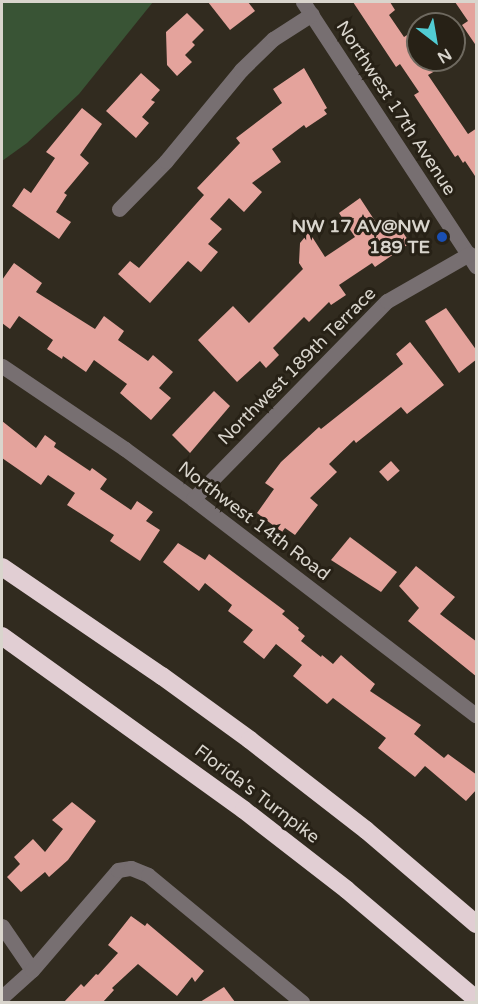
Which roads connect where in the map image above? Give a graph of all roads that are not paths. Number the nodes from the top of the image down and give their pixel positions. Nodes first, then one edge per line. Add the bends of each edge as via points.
1 (308, 8) edge
2 (119, 209) dead end
3 (473, 260) edge
4 (2, 366) edge
5 (193, 499) junction
6 (2, 567) edge
7 (2, 636) edge
8 (477, 715) edge
9 (477, 924) edge
10 (2, 926) edge
11 (32, 970) junction
12 (2, 997) edge
13 (476, 1001) edge
14 (302, 1002) edge

1 - 2 street via 241,70 159,168
1 - 3 street, Northwest 17th Avenue
3 - 5 street, Northwest 189th Terrace via 387,302
4 - 5 street, Northwest 14th Road
5 - 8 street, Northwest 14th Road
6 - 9 highway, Florida's Turnpike via 250,740 366,830
7 - 13 highway, Florida's Turnpike via 244,810 347,890
10 - 11 street
11 - 12 street
11 - 14 street via 118,870 131,868 148,875

